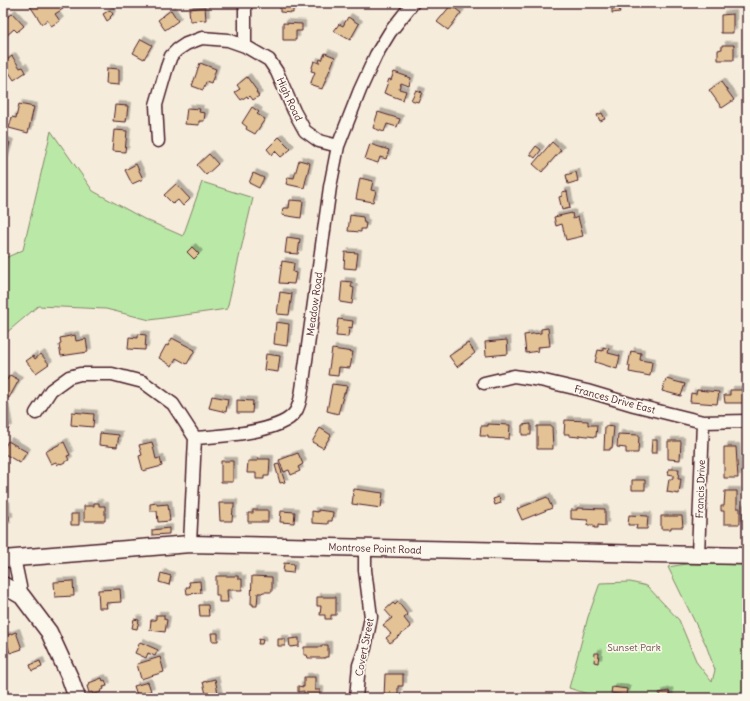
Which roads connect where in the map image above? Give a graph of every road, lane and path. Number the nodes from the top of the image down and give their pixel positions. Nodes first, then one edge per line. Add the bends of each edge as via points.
1 (245, 3) edge
2 (413, 3) edge
3 (244, 46) junction
4 (158, 141) dead end
5 (338, 146) junction
6 (484, 383) dead end
7 (36, 413) dead end
8 (747, 421) edge
9 (702, 422) junction
10 (196, 438) junction
11 (190, 544) junction
12 (364, 548) junction
13 (698, 555) junction
14 (747, 556) edge
15 (8, 558) edge
16 (3, 585) edge
17 (22, 596) junction
18 (77, 698) edge
19 (356, 698) edge

1 - 3 street
2 - 5 street, Meadow Road via 376,55
3 - 4 street, High Road via 228,40 202,38 186,44 171,56 156,105
3 - 5 street, High Road via 269,60 305,131 319,141
5 - 10 street, Meadow Road via 297,410 279,424 252,432
6 - 9 street, Frances Drive East via 514,376 540,380
7 - 10 street via 51,390 69,377 80,374 112,374 143,382 173,404
8 - 9 street, Frances Drive East
9 - 13 street, Francis Drive
10 - 11 street
11 - 12 street, Montrose Point Road
11 - 15 street, Montrose Point Road
12 - 13 street, Montrose Point Road
12 - 19 street, Covert Street via 371,617 359,665
13 - 14 street, Montrose Point Road
15 - 17 street
16 - 17 street
17 - 18 street via 48,632

